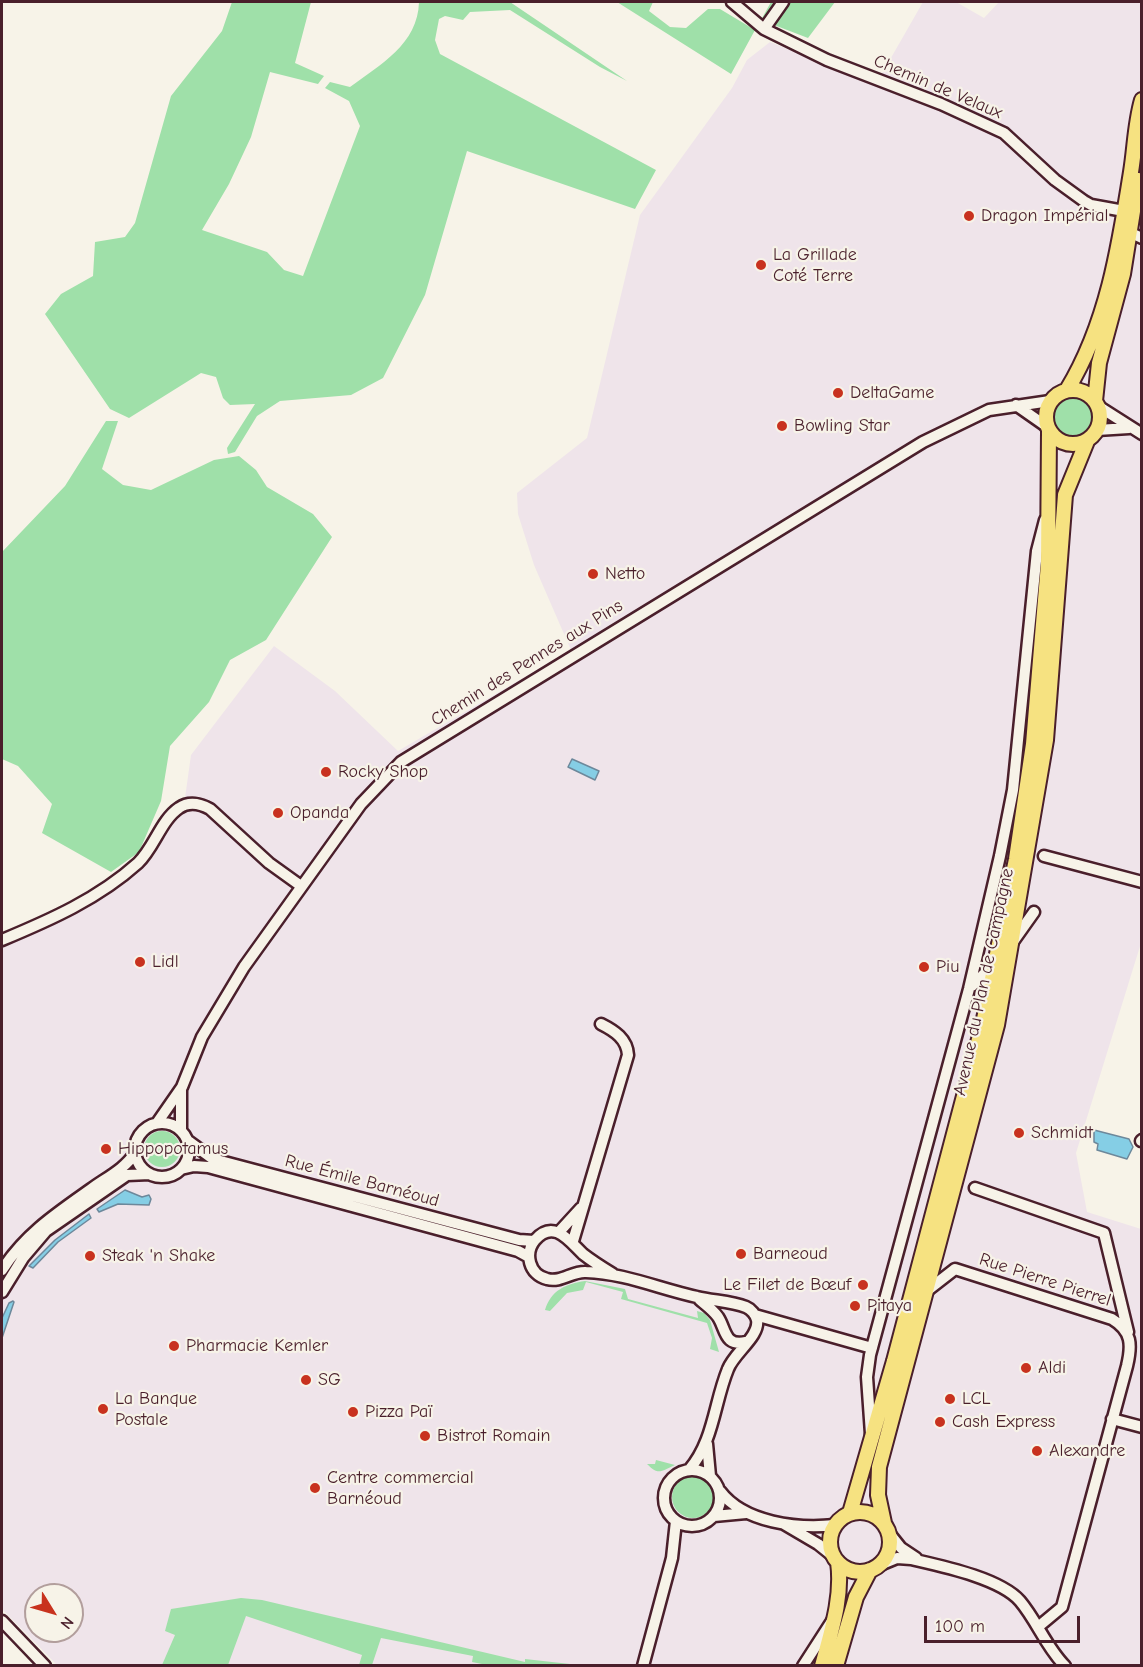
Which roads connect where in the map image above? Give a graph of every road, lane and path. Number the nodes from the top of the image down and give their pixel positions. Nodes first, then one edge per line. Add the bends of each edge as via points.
1 (732, 2) edge
2 (783, 2) edge
3 (764, 29) junction
4 (1142, 100) edge
5 (1142, 156) edge
6 (1124, 211) junction
7 (1136, 235) edge
8 (1067, 390) junction
9 (1050, 401) junction
10 (1097, 404) junction
11 (1016, 405) junction
12 (1047, 428) junction
13 (1130, 428) junction
14 (1097, 430) junction
15 (1142, 434) edge
16 (1087, 441) junction
17 (1050, 498) junction
18 (1044, 856) dead end
19 (1142, 882) edge
20 (301, 886) junction
21 (1034, 912) dead end
22 (2, 940) edge
23 (1012, 943) junction
24 (997, 960) junction
25 (969, 989) junction
26 (601, 1024) dead end
27 (182, 1087) junction
28 (157, 1123) junction
29 (181, 1130) junction
30 (187, 1140) junction
31 (135, 1154) junction
32 (181, 1169) junction
33 (150, 1174) junction
34 (975, 1188) dead end
35 (583, 1206) junction
36 (559, 1232) junction
37 (534, 1241) junction
38 (574, 1244) junction
39 (529, 1257) junction
40 (2, 1270) edge
41 (569, 1274) junction
42 (613, 1274) junction
43 (928, 1290) junction
44 (2, 1292) edge
45 (696, 1297) junction
46 (741, 1306) junction
47 (755, 1316) junction
48 (721, 1323) junction
49 (1128, 1333) junction
50 (727, 1338) junction
51 (746, 1342) junction
52 (872, 1348) junction
53 (728, 1368) junction
54 (1112, 1419) junction
55 (1142, 1427) edge
56 (708, 1440) junction
57 (872, 1441) junction
58 (689, 1470) junction
59 (710, 1476) junction
60 (719, 1489) junction
61 (746, 1513) junction
62 (850, 1513) junction
63 (714, 1516) junction
64 (676, 1521) junction
65 (778, 1521) junction
66 (835, 1525) junction
67 (690, 1526) junction
68 (886, 1528) junction
69 (672, 1558) junction
70 (836, 1559) junction
71 (930, 1564) junction
72 (875, 1568) junction
73 (835, 1616) junction
74 (2, 1620) edge
75 (1038, 1628) junction
76 (45, 1665) edge
77 (643, 1665) edge
78 (803, 1665) edge
79 (822, 1665) edge
80 (836, 1665) edge
81 (1065, 1665) edge

1 - 3 street, Chemin de Velaux
2 - 3 street
3 - 6 street, Chemin de Velaux via 827,60 1004,133 1084,201
4 - 6 main road
5 - 7 main road
6 - 8 main road via 1107,297
7 - 10 main road via 1099,363
8 - 9 main road
8 - 10 main road via 1081,391
9 - 11 street, Chemin des Pennes aux Pins
9 - 12 main road via 1045,417
10 - 13 street
10 - 14 main road
11 - 12 street
11 - 20 street, Chemin des Pennes aux Pins via 989,410 923,442 416,751 372,790
12 - 16 main road via 1062,443
12 - 17 main road, Avenue du Plan de Campagne
13 - 14 street
13 - 15 street
14 - 16 main road
16 - 23 main road, Avenue du Plan de Campagne via 1065,495 1046,740
17 - 24 main road, Avenue du Plan de Campagne via 1033,744
17 - 25 street via 1037,551 1013,790
18 - 19 street
20 - 22 street via 269,863 210,809 199,804 185,805 173,813 147,853 119,878 49,921
20 - 27 street, Chemin des Pennes aux Pins via 222,1001 193,1056
21 - 23 street
23 - 43 main road, Avenue du Plan de Campagne via 994,1036
24 - 25 street
24 - 57 main road, Avenue du Plan de Campagne
25 - 52 street
26 - 35 street via 623,1038 628,1055
27 - 28 street, Chemin des Pennes aux Pins
27 - 29 street, Chemin des Pennes aux Pins
28 - 29 street
28 - 31 street via 141,1133
29 - 30 street
30 - 32 street via 188,1156
30 - 37 street, Rue Émile Barnéoud via 213,1160
31 - 33 street
31 - 40 street via 36,1229 17,1247
32 - 33 street via 165,1177
32 - 39 street, Rue Émile Barnéoud via 208,1167
33 - 44 street via 127,1175 46,1232 23,1258
34 - 49 street via 1104,1233
35 - 36 street
35 - 38 street
36 - 37 street, Rue Émile Barnéoud via 546,1233
36 - 38 street, Rue Émile Barnéoud
37 - 39 street
38 - 41 street via 577,1262
38 - 42 street, Rue Émile Barnéoud
39 - 41 street, Rue Émile Barnéoud via 532,1268 541,1277 555,1280
41 - 42 street, Rue Émile Barnéoud
42 - 45 street, Rue Émile Barnéoud
43 - 49 street, Rue Pierre Pierrel via 955,1269 1112,1318
43 - 68 main road, Avenue du Plan de Campagne via 879,1467 878,1496
45 - 46 street, Rue Émile Barnéoud
45 - 48 street, Rue Émile Barnéoud
46 - 47 street
46 - 48 street via 729,1309
47 - 51 street via 755,1334
47 - 52 street
48 - 50 street, Rue Émile Barnéoud
49 - 54 street via 1131,1348
50 - 51 street
50 - 53 street, Rue Émile Barnéoud
51 - 53 street
52 - 57 street via 867,1377
53 - 56 street
54 - 55 street
54 - 75 street via 1062,1607
56 - 58 street
56 - 59 street
57 - 62 main road, Avenue du Plan de Campagne
58 - 59 street
58 - 64 street via 673,1477 664,1494 666,1509
59 - 60 street
60 - 61 street via 726,1500
60 - 63 street
61 - 63 street
61 - 65 street
62 - 66 main road
62 - 68 main road via 872,1514
63 - 67 street
64 - 67 street
64 - 69 street
65 - 66 street
65 - 70 street
66 - 70 main road via 830,1540
67 - 69 street
68 - 71 street via 905,1551
68 - 72 main road via 888,1554
69 - 77 street
70 - 72 main road via 856,1572
70 - 73 main road via 840,1585
71 - 72 street via 902,1558
71 - 75 street via 1003,1587 1018,1599
72 - 80 main road via 856,1597
73 - 78 street
73 - 79 main road
74 - 76 street
75 - 81 street

